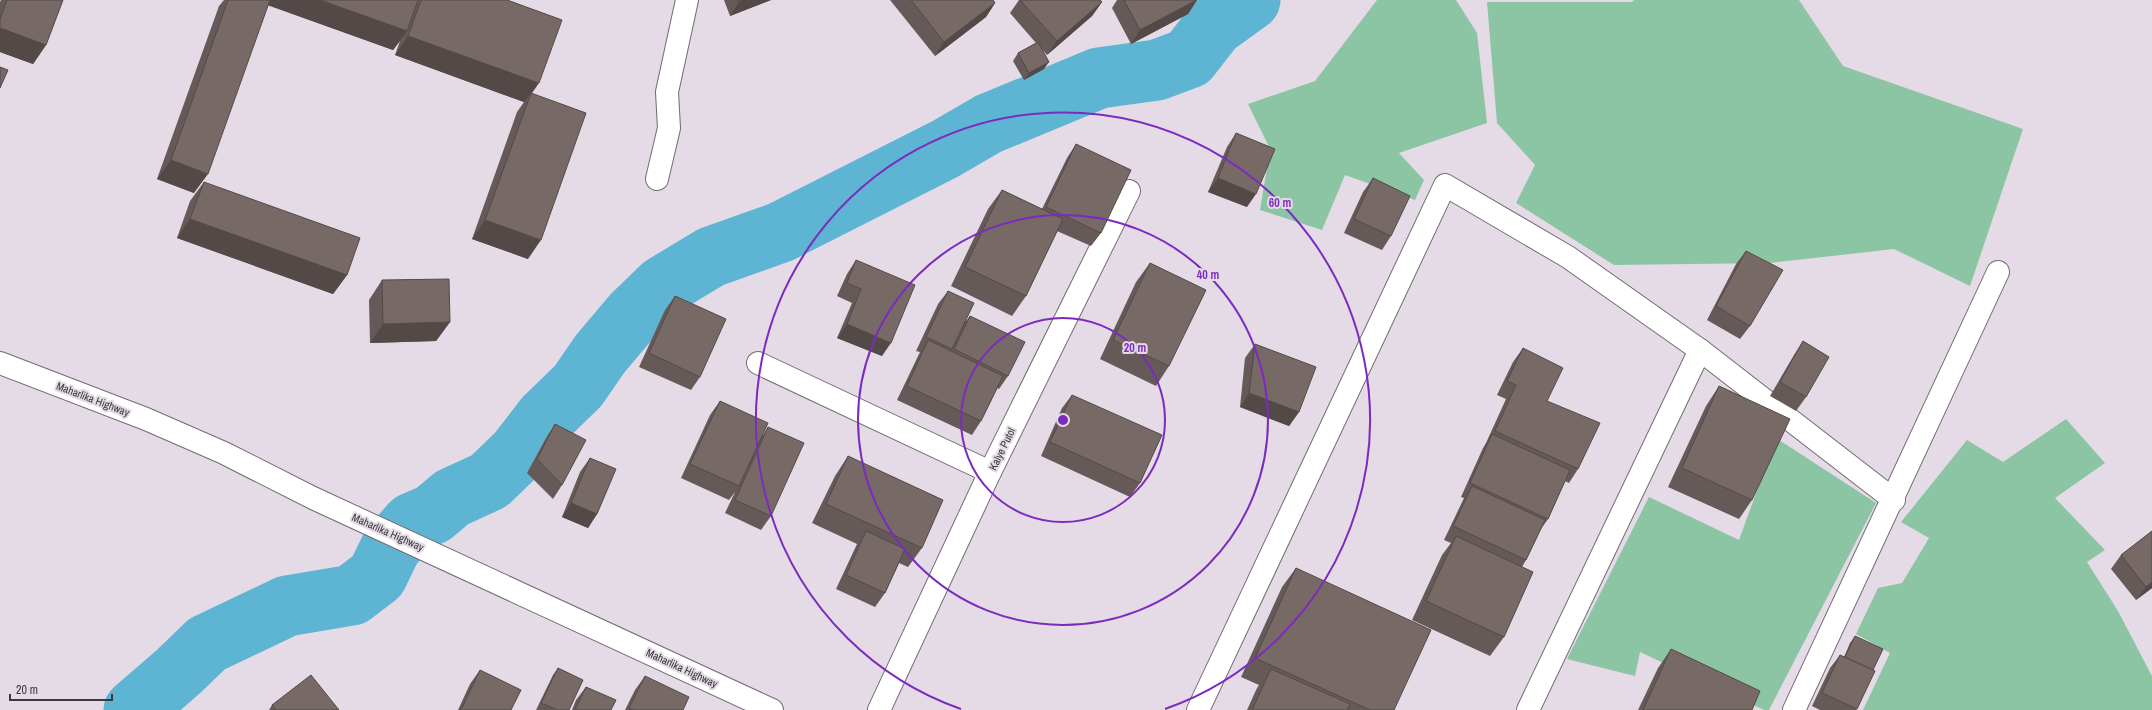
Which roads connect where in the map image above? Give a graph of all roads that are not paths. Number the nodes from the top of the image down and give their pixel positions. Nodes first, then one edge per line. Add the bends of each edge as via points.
1 (686, 0) edge
2 (657, 180) dead end
3 (1129, 191) edge
4 (1998, 272) dead end
5 (1700, 350) junction
6 (0, 363) edge
7 (758, 363) dead end
8 (990, 472) junction
9 (1894, 500) junction
10 (743, 704) edge
11 (772, 710) edge
12 (879, 710) edge
13 (1198, 710) edge
14 (1528, 710) edge
15 (1794, 710) edge

1 - 2 main road via 667,92 669,128
3 - 8 main road, Kalye Putol
4 - 9 main road
5 - 9 main road
5 - 13 main road via 1568,257 1445,185
5 - 14 main road
6 - 10 main road, Maharlika Highway via 224,453 313,498 455,562
7 - 8 main road
8 - 12 main road, Kalye Putol
9 - 15 main road
10 - 11 main road, Maharlika Highway

